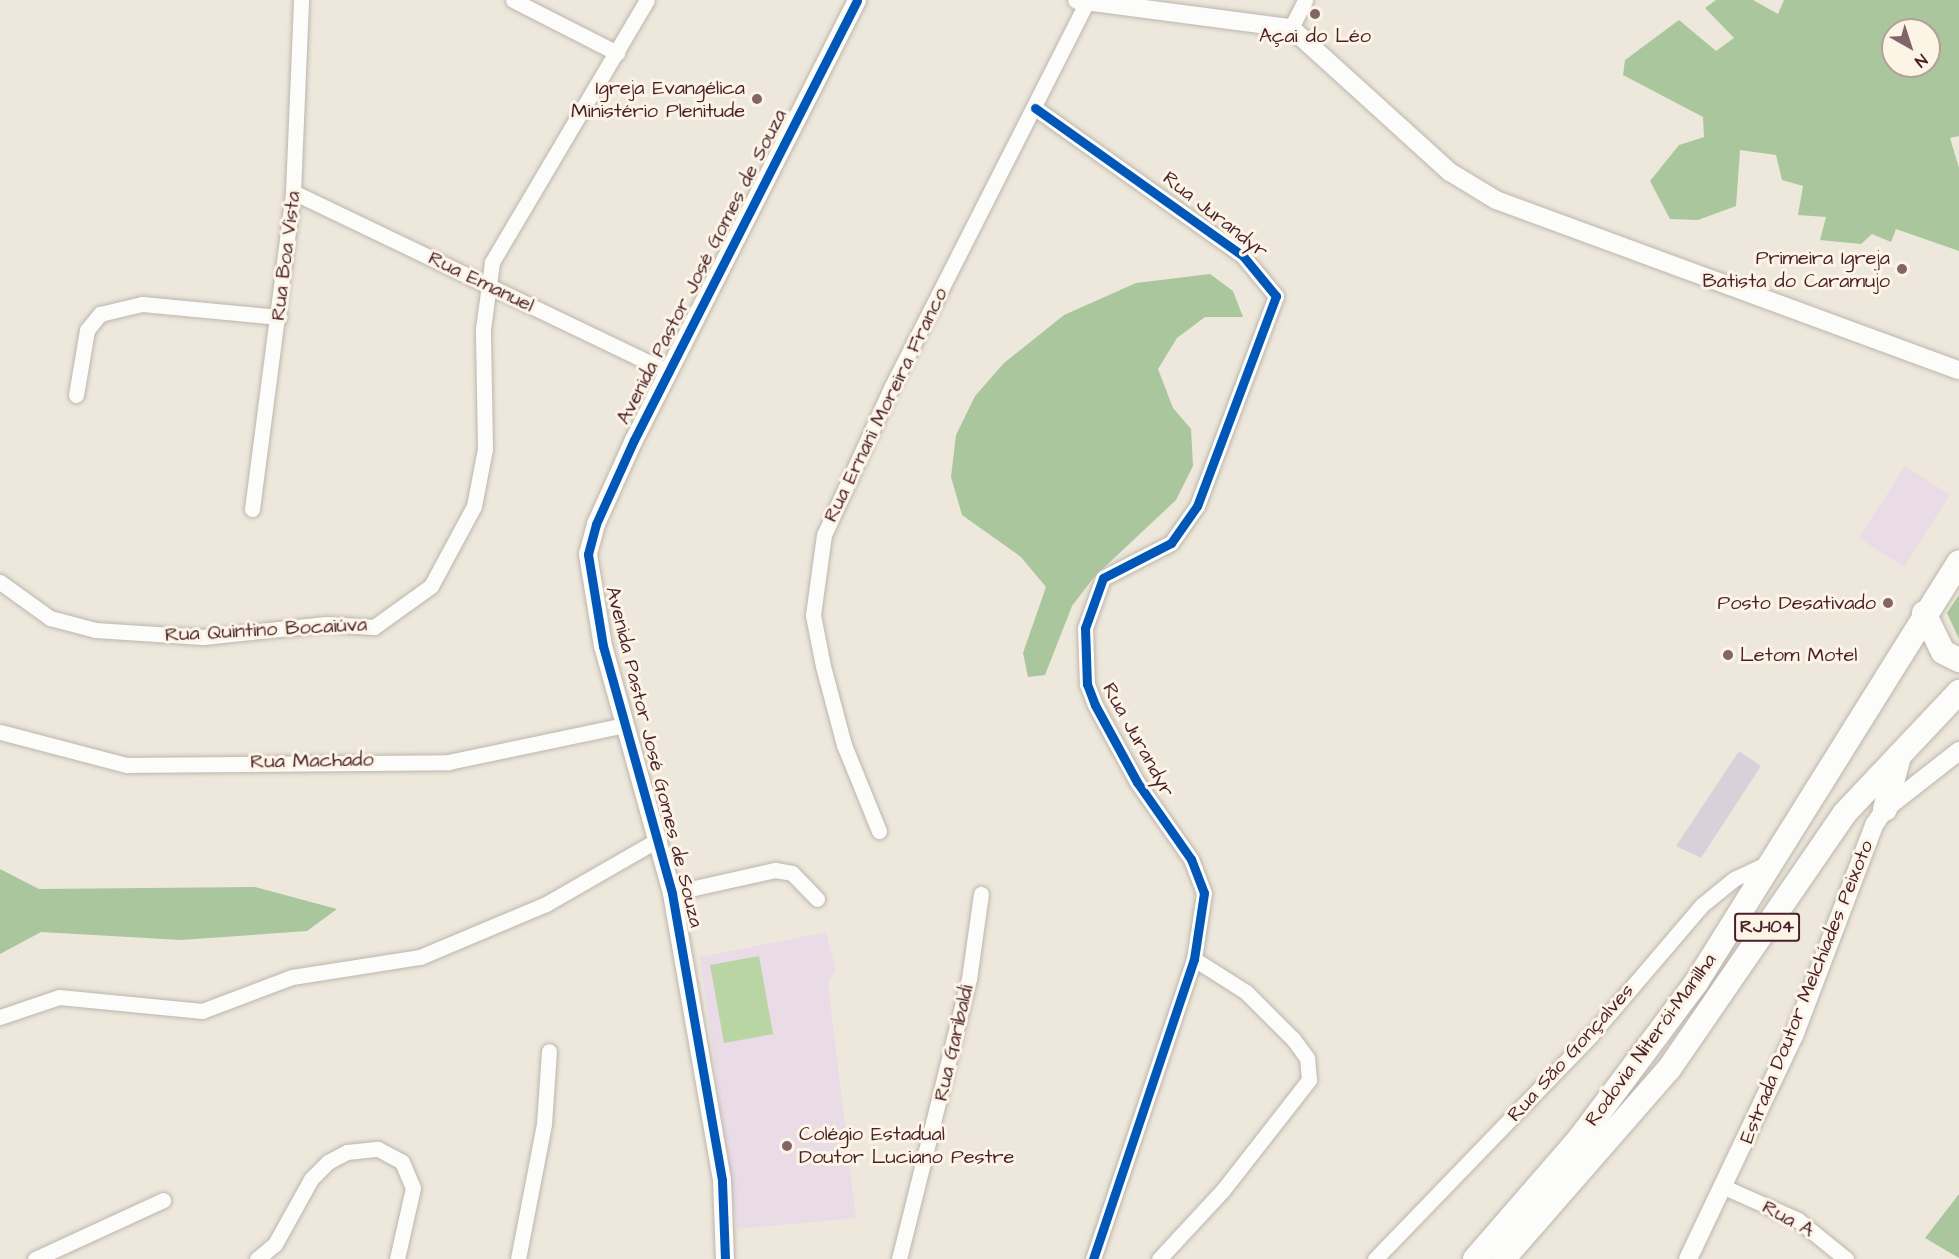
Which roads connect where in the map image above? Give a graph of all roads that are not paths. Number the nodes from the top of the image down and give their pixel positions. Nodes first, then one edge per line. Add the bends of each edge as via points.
1 (301, 0) edge
2 (513, 0) edge
3 (647, 0) edge
4 (857, 0) edge
5 (1084, 0) edge
6 (1305, 0) edge
7 (1205, 7) edge
8 (1291, 28) junction
9 (617, 53) junction
10 (1035, 108) junction
11 (294, 192) junction
12 (485, 283) junction
13 (279, 317) junction
14 (1955, 371) edge
15 (668, 372) junction
16 (76, 395) dead end
17 (252, 509) dead end
18 (1959, 562) edge
19 (0, 582) edge
20 (1924, 612) junction
21 (1959, 660) edge
22 (1959, 692) edge
23 (625, 725) junction
24 (0, 732) edge
25 (1901, 750) junction
26 (1959, 751) edge
27 (1885, 809) junction
28 (879, 831) dead end
29 (658, 839) junction
30 (1775, 859) junction
31 (672, 893) junction
32 (981, 894) dead end
33 (817, 899) dead end
34 (1194, 959) junction
35 (0, 1017) edge
36 (549, 1051) dead end
37 (1724, 1186) junction
38 (163, 1200) dead end
39 (35, 1259) edge
40 (257, 1259) edge
41 (396, 1259) edge
42 (518, 1259) edge
43 (725, 1259) edge
44 (899, 1259) edge
45 (1093, 1259) edge
46 (1159, 1259) edge
47 (1375, 1259) edge
48 (1475, 1259) edge
49 (1503, 1259) edge
50 (1688, 1259) edge
51 (1846, 1259) edge

1 - 11 street, Rua Boa Vista
2 - 9 street
3 - 9 street, Rua Quintino Bocaiúva
4 - 15 street, Avenida Pastor José Gomes de Souza
5 - 7 street
5 - 10 street, Rua Ernani Moreira Franco
6 - 8 street
7 - 8 street
8 - 14 street via 1450,172 1496,200
9 - 12 street, Rua Quintino Bocaiúva via 492,262
10 - 28 street, Rua Ernani Moreira Franco via 845,481 815,571 813,615 823,666 844,745
10 - 34 street, Rua Jurandyr via 1243,256 1276,296 1229,429 1188,522 1171,543 1103,578 1085,628 1088,684 1095,705 1137,782 1191,859 1204,893
11 - 12 street, Rua Emanuel
11 - 13 street, Rua Boa Vista
12 - 15 street, Rua Emanuel
12 - 19 street, Rua Quintino Bocaiúva via 485,449 474,506 431,586 386,620 363,628 326,624 202,637 95,630 50,618
13 - 16 street via 142,304 100,314 87,330
13 - 17 street, Rua Boa Vista
15 - 23 street, Avenida Pastor José Gomes de Souza via 596,524 588,554 603,646
18 - 20 highway, Rodovia Niterói-Manilha / RJ-104
20 - 21 highway via 1943,652
20 - 30 highway, Rodovia Niterói-Manilha / RJ-104
22 - 25 highway, Rodovia Niterói-Manilha / RJ-104
23 - 24 street, Rua Machado via 448,762 127,765
23 - 29 street, Avenida Pastor José Gomes de Souza
25 - 27 highway
25 - 49 highway, Rodovia Niterói-Manilha / RJ-104 via 1844,814 1669,1069
26 - 27 street, Estrada Doutor Melchíades Peixoto
27 - 37 street, Estrada Doutor Melchíades Peixoto via 1847,888 1794,1036
29 - 31 street, Avenida Pastor José Gomes de Souza
29 - 35 street via 546,904 420,957 292,977 202,1011 60,997
30 - 47 street, Rua São Gonçalves via 1734,879 1702,905 1591,1035
30 - 48 highway, Rodovia Niterói-Manilha / RJ-104 via 1696,983 1607,1101
31 - 33 street via 775,870 792,873
31 - 43 street, Avenida Pastor José Gomes de Souza via 720,1169
32 - 44 street, Rua Garibaldi via 969,979
34 - 45 street, Rua Jurandyr
34 - 46 street via 1246,992 1293,1039 1307,1058 1309,1080 1223,1190
36 - 42 street via 544,1124
37 - 50 street, Estrada Doutor Melchíades Peixoto
37 - 51 street, Rua A via 1798,1220
38 - 39 street
40 - 41 street via 275,1244 312,1179 328,1162 347,1152 378,1149 402,1162 412,1188

